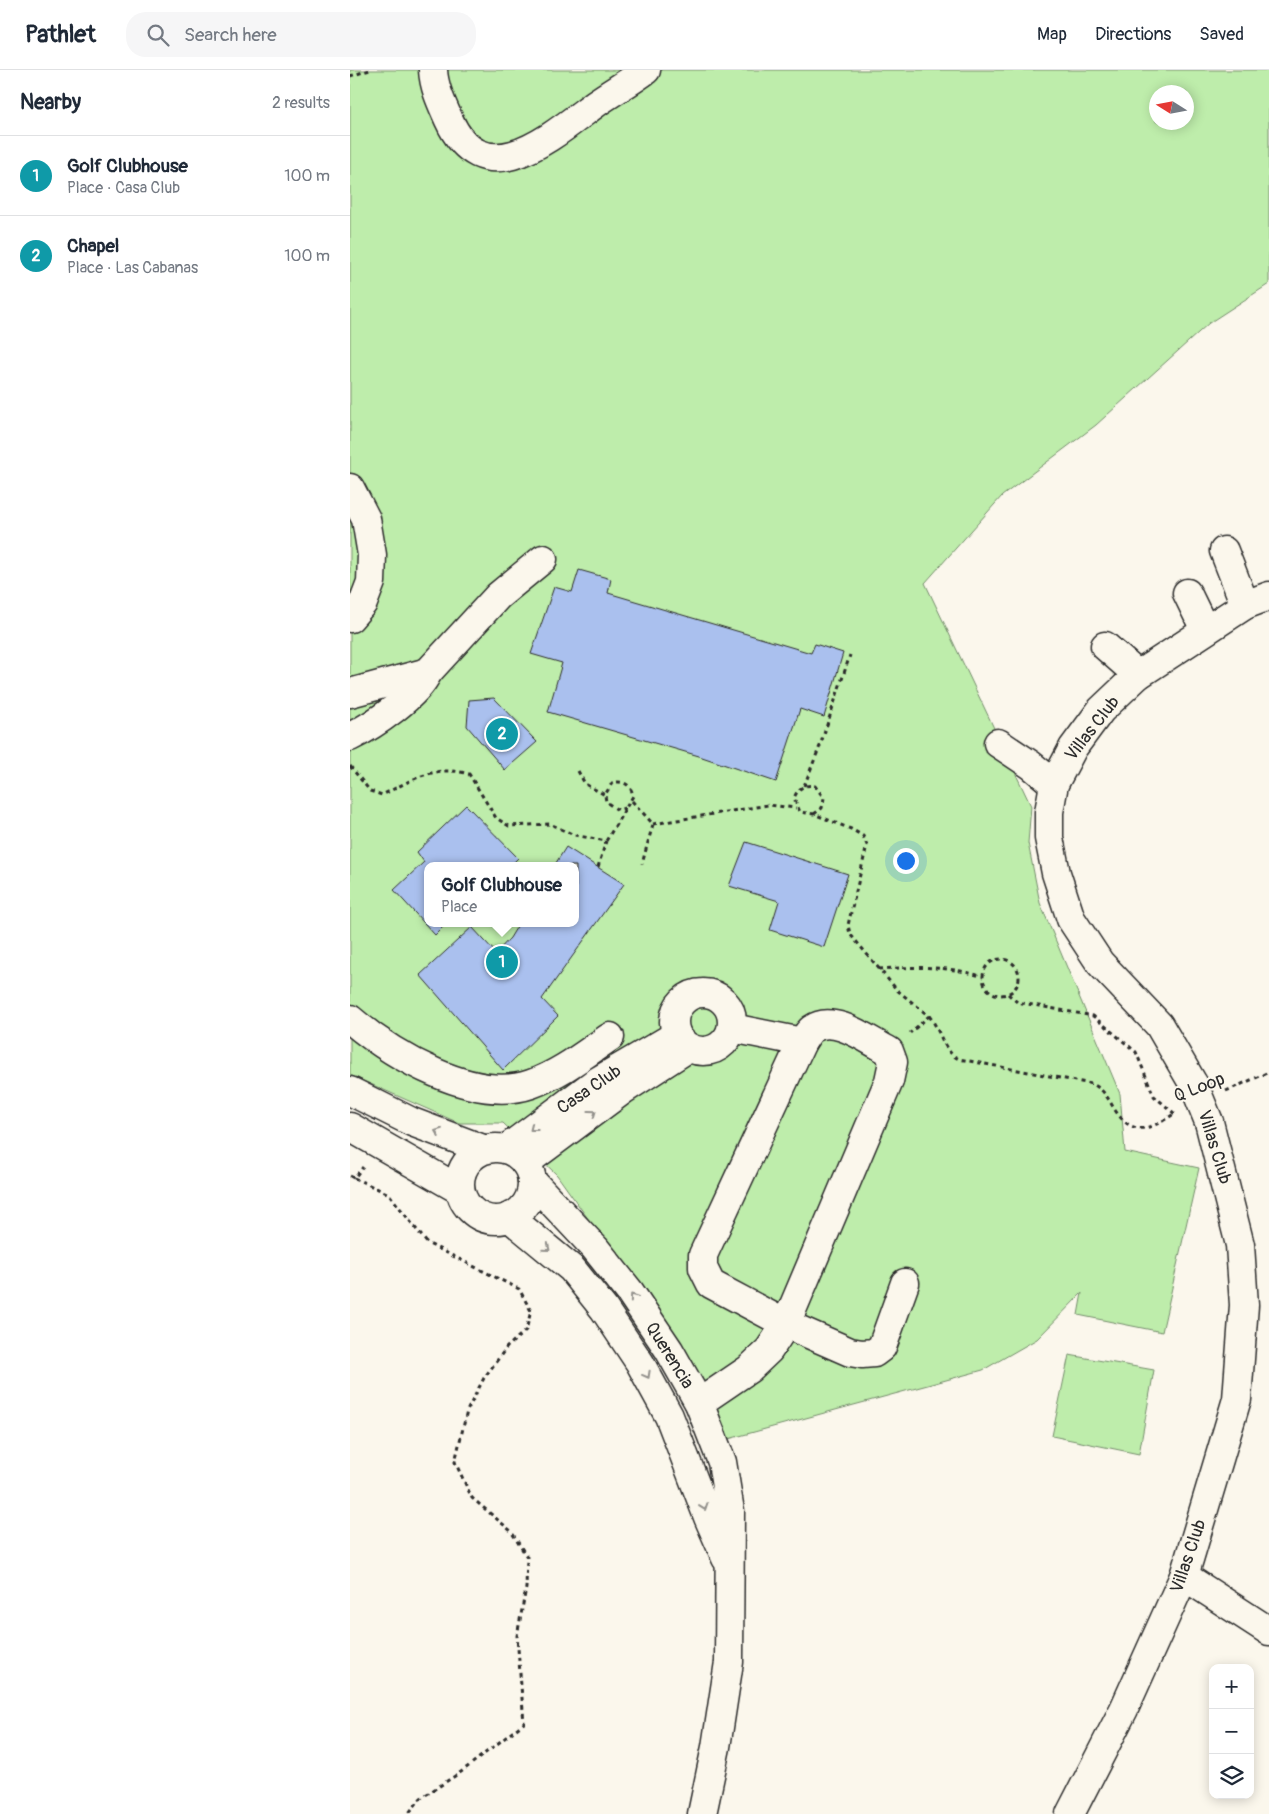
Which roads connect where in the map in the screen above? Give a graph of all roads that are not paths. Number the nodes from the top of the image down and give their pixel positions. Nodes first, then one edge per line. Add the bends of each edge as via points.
1 (433, 70) edge
2 (646, 70) edge
3 (350, 488) edge
4 (1224, 551) dead end
5 (543, 559) dead end
6 (1187, 593) dead end
7 (1257, 600) edge
8 (350, 618) edge
9 (1205, 630) junction
10 (1105, 646) dead end
11 (428, 672) junction
12 (1138, 674) junction
13 (350, 693) edge
14 (350, 737) edge
15 (998, 743) dead end
16 (1054, 784) junction
17 (350, 1019) edge
18 (732, 1028) junction
19 (610, 1037) dead end
20 (682, 1041) junction
21 (802, 1042) junction
22 (350, 1091) edge
23 (350, 1127) edge
24 (512, 1161) junction
25 (460, 1190) junction
26 (509, 1218) junction
27 (905, 1283) dead end
28 (786, 1324) junction
29 (699, 1403) junction
30 (729, 1564) junction
31 (1184, 1576) junction
32 (1269, 1631) edge
33 (702, 1814) edge
34 (1070, 1814) edge

1 - 2 street via 444,109 462,144 474,152 510,156 523,153 557,133
3 - 8 street via 366,519 372,555 371,582 363,604
4 - 7 street
5 - 11 street via 480,613
6 - 9 street
7 - 9 street, Villas Club
9 - 12 street, Villas Club
10 - 12 street
11 - 13 street
11 - 14 street via 422,683 394,708
12 - 16 street, Villas Club via 1101,710 1073,748
15 - 16 street
16 - 31 street, Villas Club, bridge via 1049,838 1056,873 1071,918 1100,963 1159,1025 1194,1085 1209,1122 1240,1245 1244,1305 1237,1399
17 - 19 street via 383,1045 429,1069 465,1082 500,1088 531,1084 564,1068
18 - 20 street via 729,1036 715,1049 706,1052
18 - 20 street via 732,1018 724,1002 717,996 699,992 690,995 677,1008 673,1026
18 - 21 street
20 - 24 street, Casa Club via 623,1090
21 - 28 street via 703,1255 703,1268 711,1284
21 - 28 street via 812,1029 826,1024 841,1026 889,1051 893,1062 889,1081
24 -> 22 street, Querencia via 412,1122
23 - 25 street
24 - 25 street via 472,1156 464,1166
24 - 26 street via 530,1195 523,1208
29 -> 24 street, Querencia via 669,1350 630,1292 595,1248
25 - 26 street via 474,1213 497,1221
26 -> 30 street, Querencia via 572,1269 640,1363 669,1416
27 - 28 street via 882,1347 874,1354 850,1352
28 - 29 street via 770,1350 756,1363
29 - 30 street, Querencia via 722,1462 730,1511
30 - 33 street, Querencia via 728,1662 716,1747
31 - 32 street
31 - 34 street, Villas Club via 1124,1709

